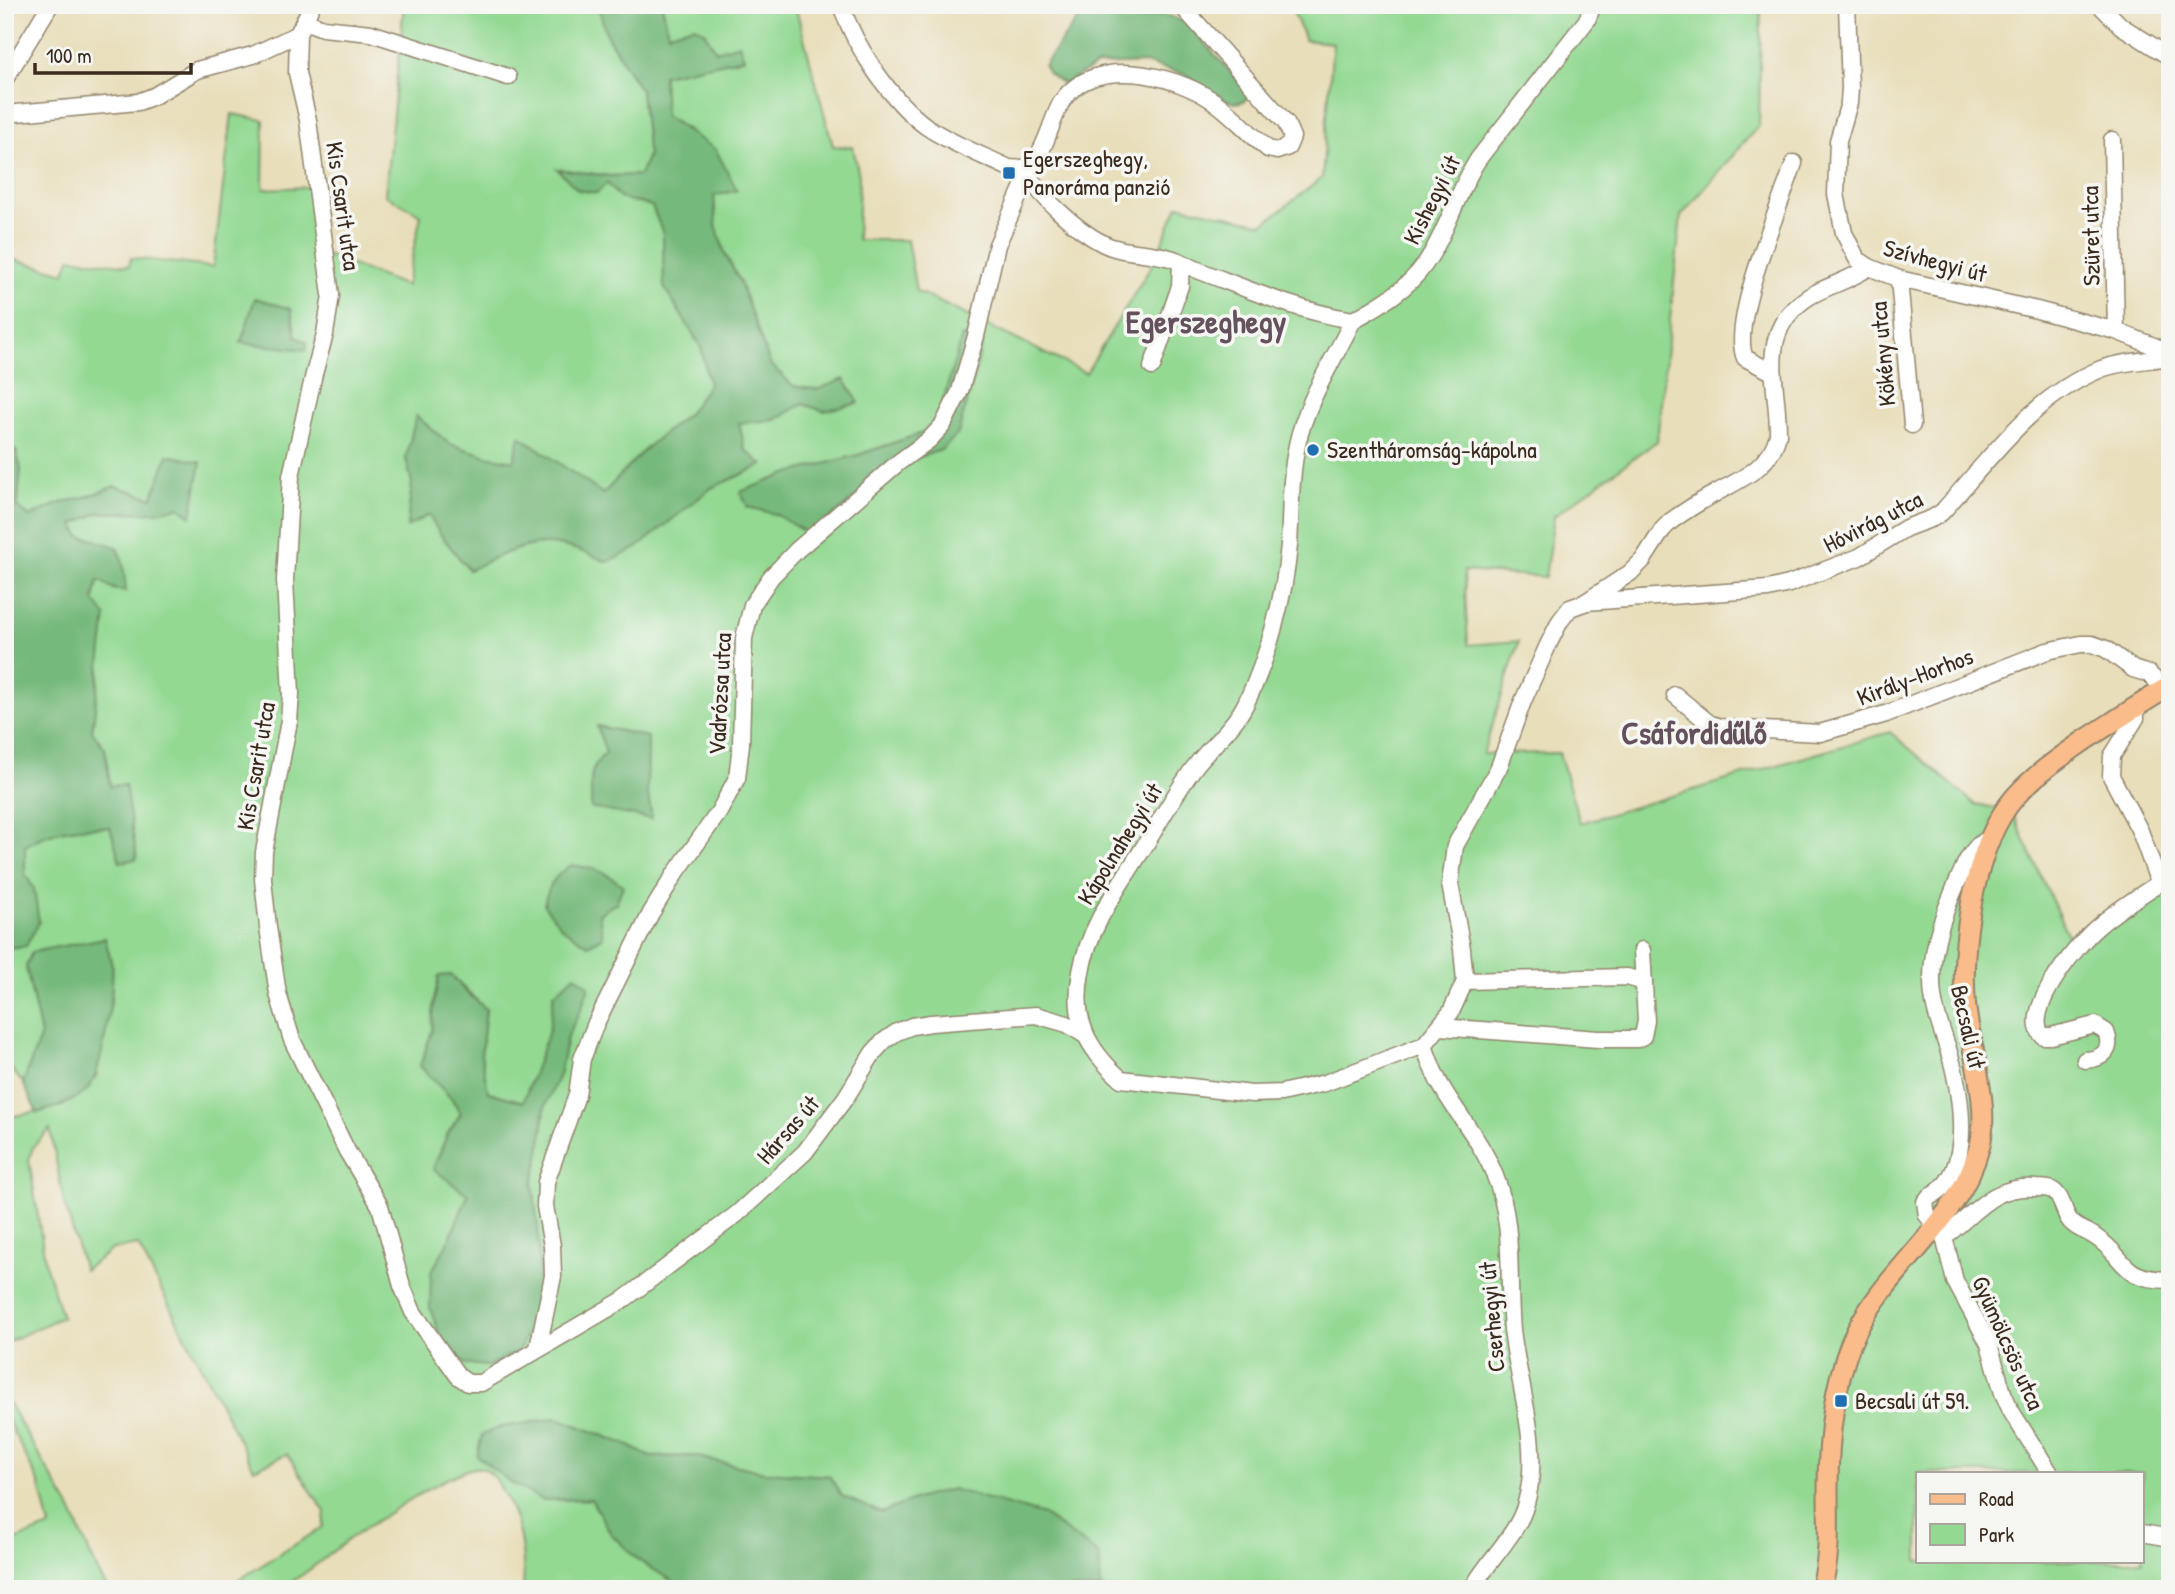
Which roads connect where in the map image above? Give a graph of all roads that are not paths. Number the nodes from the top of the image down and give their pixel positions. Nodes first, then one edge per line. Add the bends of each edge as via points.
1 (50, 5) edge
2 (312, 5) edge
3 (841, 5) edge
4 (1181, 5) edge
5 (1593, 5) edge
6 (1847, 5) edge
7 (2100, 5) edge
8 (301, 28) junction
9 (2170, 57) edge
10 (508, 77) dead end
11 (5, 79) edge
12 (5, 114) edge
13 (2112, 140) dead end
14 (1794, 163) dead end
15 (1027, 173) junction
16 (1181, 263) junction
17 (1868, 267) junction
18 (1899, 279) junction
19 (1353, 320) junction
20 (2116, 331) junction
21 (2169, 358) edge
22 (1153, 367) dead end
23 (1772, 373) junction
24 (1912, 425) dead end
25 (1584, 603) junction
26 (2167, 687) edge
27 (1675, 695) dead end
28 (2136, 706) junction
29 (1991, 841) junction
30 (2164, 882) edge
31 (1642, 950) dead end
32 (1465, 981) junction
33 (1644, 982) junction
34 (1440, 1027) junction
35 (1083, 1034) junction
36 (1424, 1045) junction
37 (2085, 1060) dead end
38 (1940, 1232) junction
39 (2170, 1280) edge
40 (538, 1348) junction
41 (2049, 1472) edge
42 (2144, 1533) edge
43 (2170, 1538) edge
44 (1472, 1589) edge
45 (1821, 1589) edge

1 - 11 street
2 - 8 street
3 - 15 street via 875,70 912,114 931,129
4 - 15 street, Vadrózsa utca via 1286,124 1292,137 1288,147 1268,149 1220,106 1184,85 1141,73 1116,74 1087,82 1065,98
5 - 19 street, Kishegyi út via 1587,20 1466,177 1424,267 1390,299
6 - 17 street, Szívhegyi út via 1850,88 1835,162 1836,194 1848,244
7 - 9 street via 2122,26
8 - 10 street via 371,33
8 - 12 street via 253,55 197,70 138,102
8 - 40 street, Kis Csarit utca via 297,73 308,120 331,295 291,476 285,580 291,694 263,879 278,994 292,1040 380,1206 413,1312 449,1364 468,1383 481,1383
13 - 20 street, Szüret utca
14 - 23 street via 1755,273 1742,337 1745,358
15 - 16 street via 1060,210 1102,243
15 - 40 street, Vadrózsa utca via 998,245 960,391 943,425 797,550 752,605 744,638 737,778 651,914 596,1023 546,1182 553,1276
16 - 19 street via 1311,312
16 - 22 street via 1180,286
17 - 18 street, Szívhegyi út
17 - 23 street, Kápolnahegyi út via 1808,297 1790,314 1774,343
18 - 20 street, Szívhegyi út
18 - 24 street, Kökény utca
19 - 35 street, Kápolnahegyi út via 1305,416 1293,471 1282,596 1259,673 1245,706 1192,770 1091,935 1080,974
20 - 21 street, Szívhegyi út via 2159,348
21 - 25 street, Hóvirág utca via 2103,368 2071,386 2022,422 1942,512 1829,570 1789,584 1744,592
23 - 25 street, Kápolnahegyi út via 1778,435 1767,459 1740,481 1671,521 1637,567
25 - 32 street, Kápolnahegyi út via 1570,607 1560,621 1499,767 1455,846 1450,884
26 - 27 street, Király-Horhos via 2106,649 2081,644 2047,651 1886,714 1820,733 1725,728 1710,724
26 - 28 main road, Becsali út
28 - 29 main road, Becsali út via 2034,778 2006,809
28 - 30 street via 2136,718 2112,756 2111,776
29 - 38 main road, Becsali út via 1971,904 1964,958 1981,1142
29 - 38 street, Becsali út via 1982,842 1967,860 1945,911 1932,964 1936,1015 1955,1073 1960,1124 1959,1151 1949,1180 1926,1202 1927,1215
30 - 37 street via 2094,930 2068,958 2040,1007 2037,1026 2043,1036 2095,1026 2106,1032 2107,1051
31 - 33 street
32 - 33 street via 1627,977
32 - 34 street, Kápolnahegyi út
33 - 34 street via 1646,1021 1643,1036 1637,1039
34 - 36 street, Kápolnahegyi út
35 - 36 street, Kápolnahegyi út via 1121,1079 1252,1094 1307,1088
35 - 40 street, Hársas út via 1036,1015 931,1023 897,1032 873,1053 805,1152 764,1191 623,1300
36 - 44 street, Cserhegyi út via 1442,1088 1489,1161 1504,1201 1512,1325 1531,1450 1526,1506
38 - 39 street via 2003,1192 2052,1189 2070,1221 2096,1236 2131,1272
38 - 41 street, Gyümölcsös utca via 1955,1281 1989,1344 2007,1402
38 - 45 main road, Becsali út via 1881,1294 1860,1324 1843,1368 1830,1434 1827,1562
42 - 43 street

